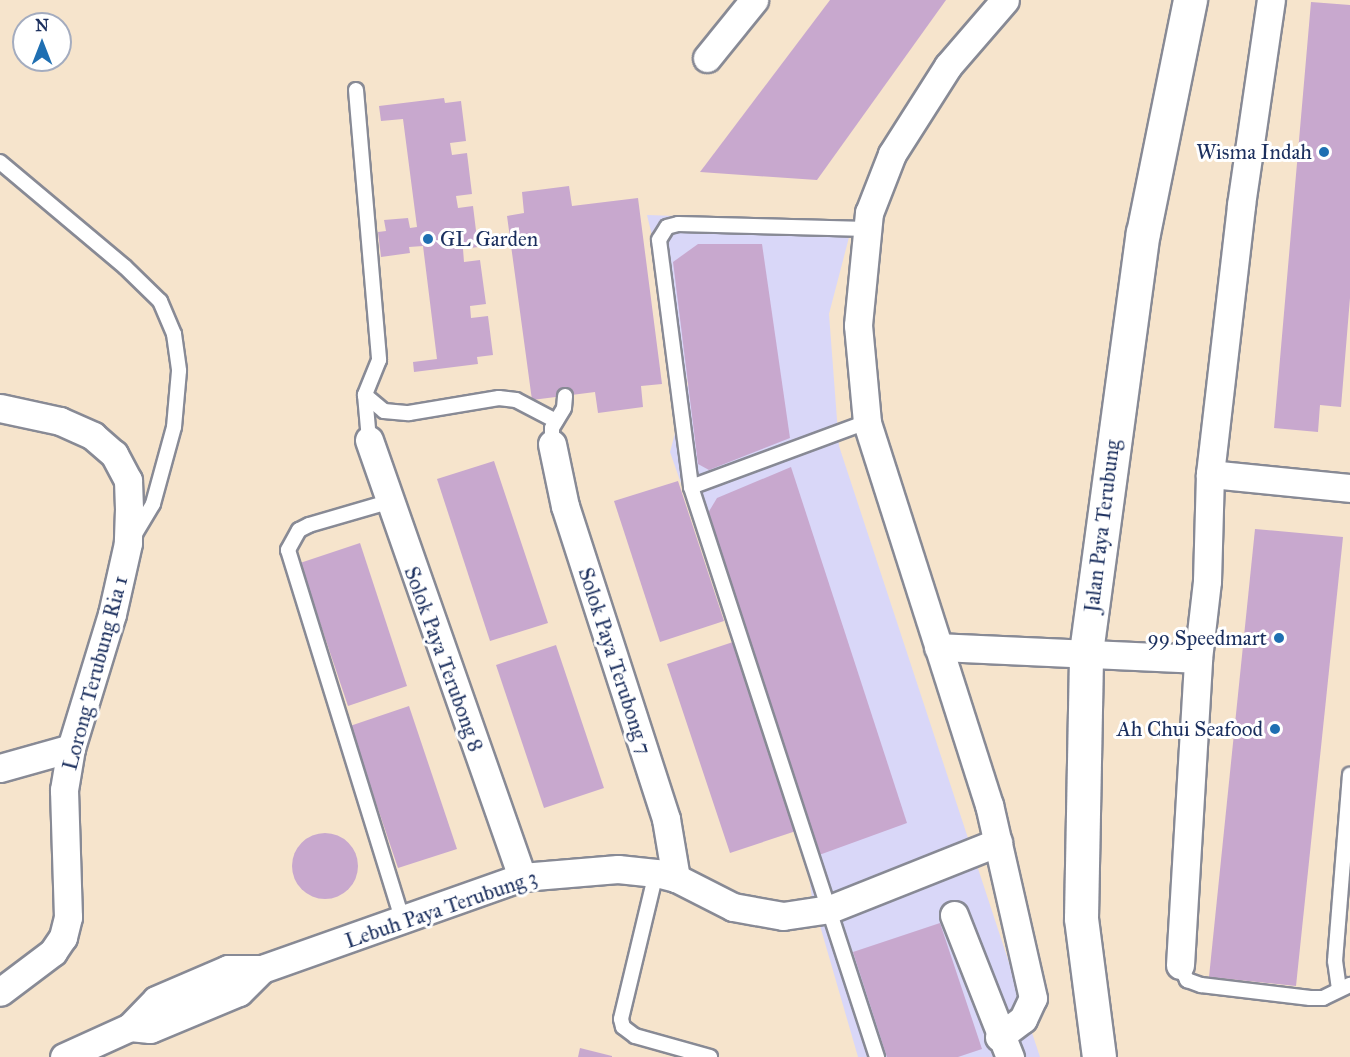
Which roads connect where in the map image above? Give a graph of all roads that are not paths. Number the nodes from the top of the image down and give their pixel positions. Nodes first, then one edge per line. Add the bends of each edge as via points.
1 (754, 0) edge
2 (1005, 0) edge
3 (1190, 0) edge
4 (1272, 0) edge
5 (707, 58) dead end
6 (356, 90) dead end
7 (0, 162) edge
8 (867, 229) junction
9 (365, 395) junction
10 (565, 396) dead end
11 (0, 408) edge
12 (867, 422) junction
13 (554, 433) junction
14 (369, 440) joint
15 (1210, 474) junction
16 (691, 487) junction
17 (1350, 488) edge
18 (388, 502) junction
19 (129, 543) junction
20 (938, 646) junction
21 (1086, 652) junction
22 (1198, 659) junction
23 (71, 748) junction
24 (0, 768) edge
25 (1350, 775) edge
26 (998, 842) junction
27 (666, 876) junction
28 (522, 877) junction
29 (830, 909) junction
30 (954, 915) dead end
31 (404, 922) junction
32 (1180, 965) joint
33 (1344, 987) edge
34 (0, 992) edge
35 (1005, 1047) edge
36 (64, 1057) edge
37 (710, 1057) edge
38 (877, 1057) edge
39 (1099, 1057) edge

1 - 5 street
2 - 8 street via 948,66 892,154 876,190
3 - 21 main road, Jalan Paya Terubung via 1143,233
4 - 15 street via 1241,205
6 - 9 lane via 379,360
7 - 19 lane via 132,273 160,302 174,334 179,371 174,427 148,517
8 - 12 street via 858,325
8 - 16 lane via 678,224 661,232
9 - 13 lane via 384,411 409,412 516,400
9 - 14 lane
10 - 13 lane
11 - 19 street, Lorong Terubung Ria 1 via 60,421 93,436 114,454 129,480
12 - 16 lane
12 - 20 street
13 - 27 street, Solok Paya Terubong 7 via 565,506 666,819
14 - 18 street, Solok Paya Terubong 8
15 - 17 street
15 - 22 street via 1207,581
16 - 29 lane
18 - 28 street, Solok Paya Terubong 8
18 - 31 lane via 309,525 299,530 288,550
19 - 23 street, Lorong Terubung Ria 1
20 - 21 street
20 - 26 street
21 - 22 street
21 - 39 main road, Jalan Paya Terubung via 1081,918
22 - 32 street
23 - 24 street
23 - 34 street, Lorong Terubung Ria 1 via 64,790 68,917 63,937 53,952
25 - 33 lane via 1335,961
26 - 29 street, Lebuh Paya Terubung 3
26 - 35 street via 1034,998
27 - 28 street, Lebuh Paya Terubung 3 via 608,870
27 - 29 street, Lebuh Paya Terubung 3 via 743,909 783,916
27 - 37 lane via 621,1019 635,1036
28 - 31 street, Lebuh Paya Terubung 3
29 - 38 lane
30 - 35 street
31 - 36 street, Lebuh Paya Terubung 3 via 262,969 239,992 150,1029 130,1027
32 - 33 lane via 1187,980 1201,985 1310,998 1323,998

